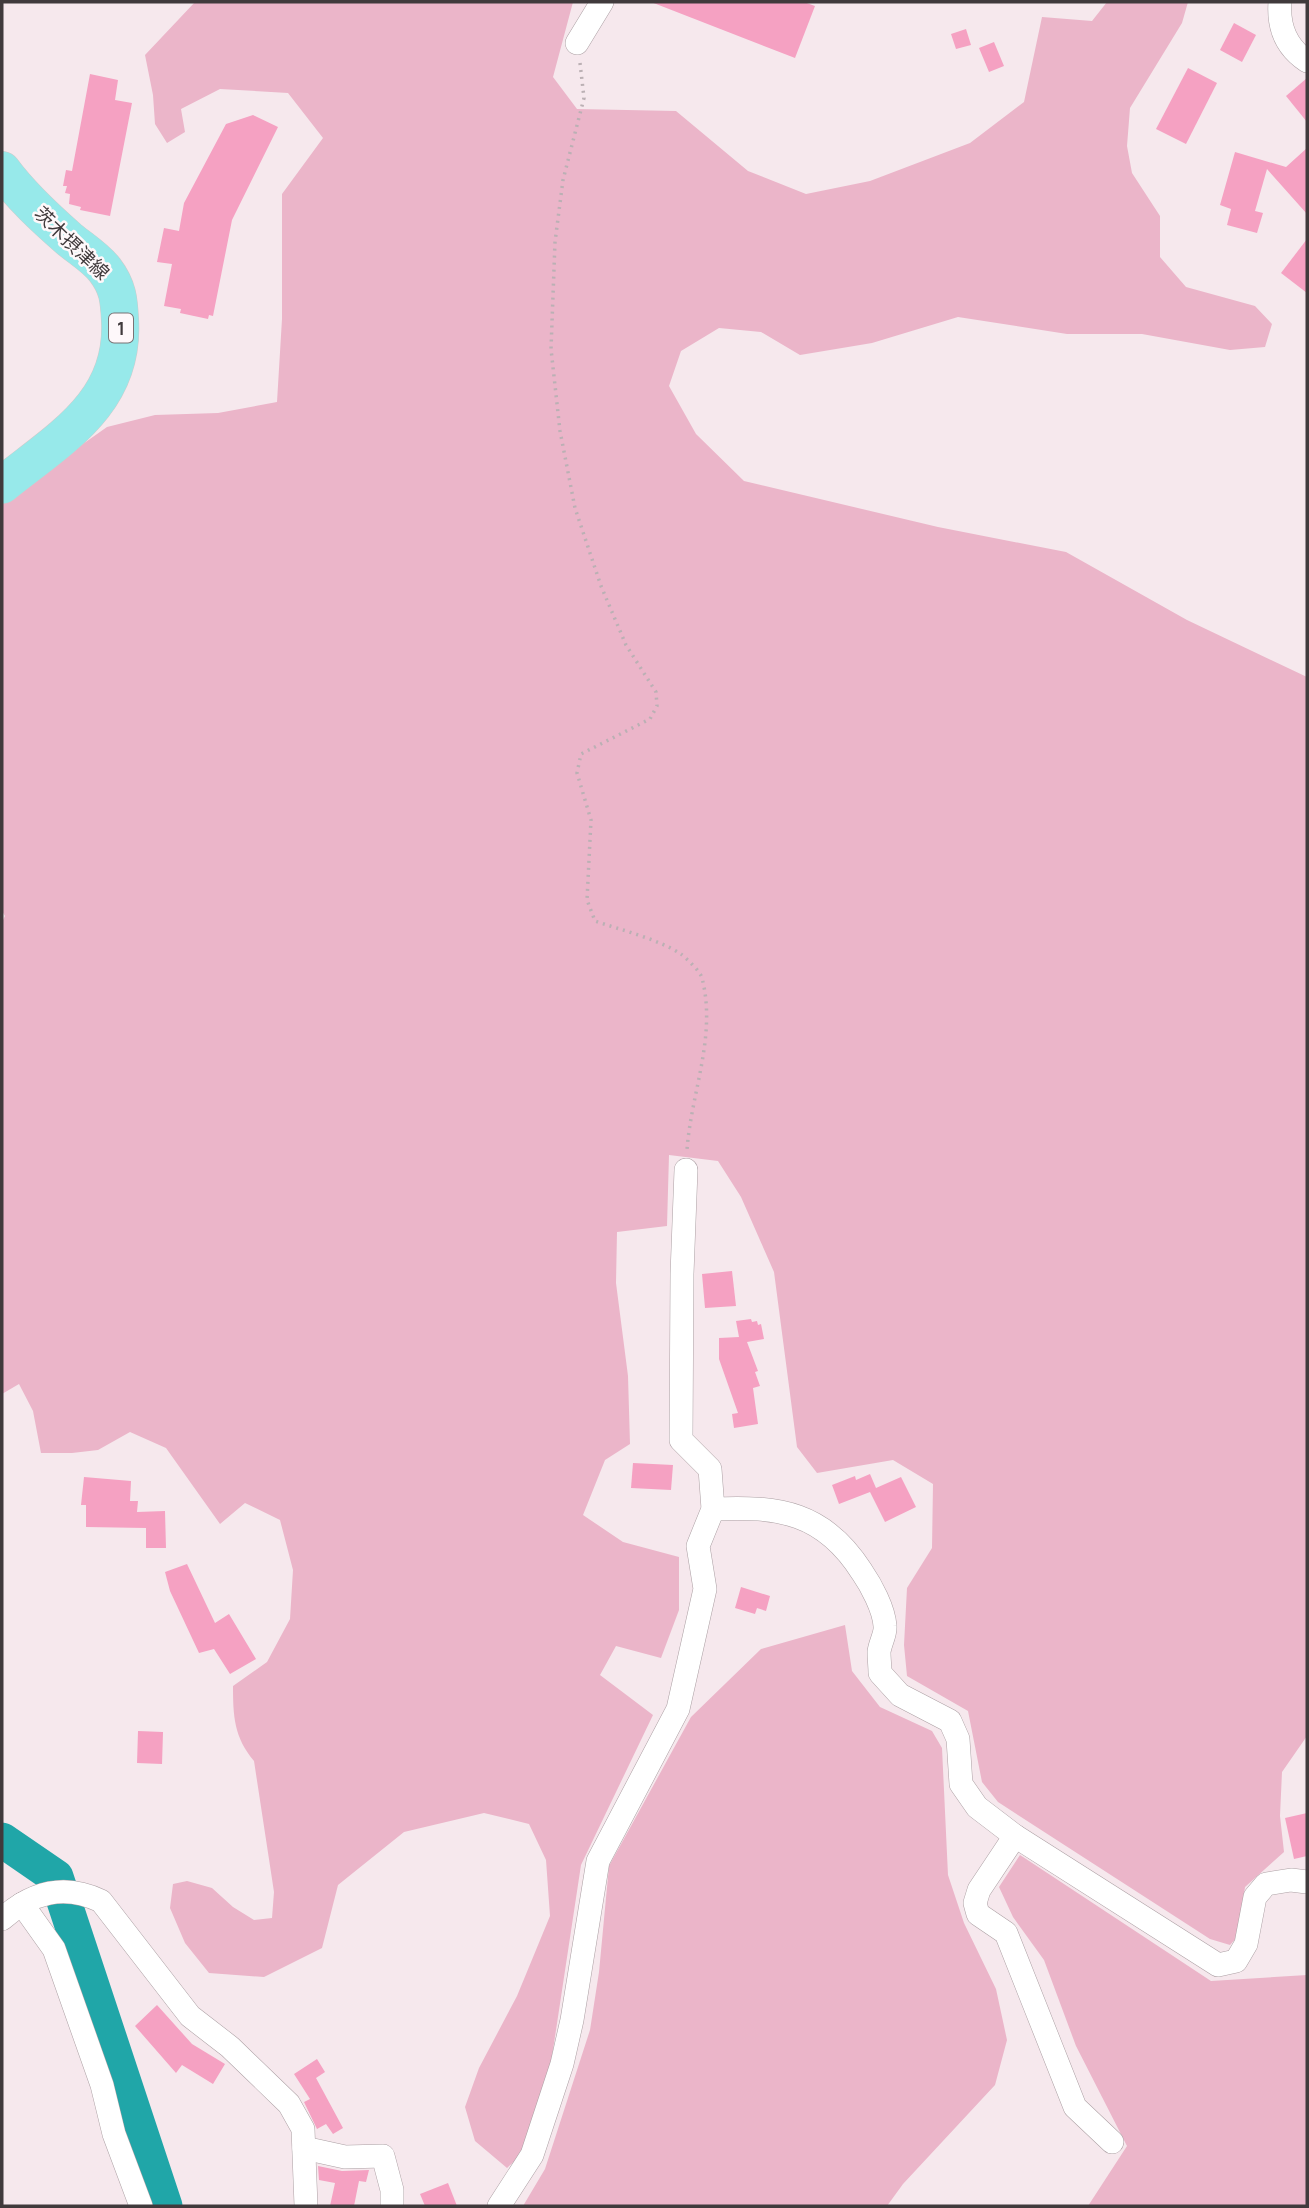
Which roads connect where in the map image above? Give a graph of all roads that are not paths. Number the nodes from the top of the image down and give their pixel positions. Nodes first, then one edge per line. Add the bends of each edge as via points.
1 (602, 2) edge
2 (1280, 2) edge
3 (577, 43) road end
4 (1307, 61) edge
5 (2, 170) edge
6 (2, 485) edge
7 (686, 1170) road end
8 (713, 1509) junction
9 (1015, 1836) junction
10 (1307, 1882) edge
11 (30, 1899) junction
12 (2, 1919) edge
13 (1112, 2142) dead end
14 (304, 2148) junction
15 (141, 2206) edge
16 (306, 2206) edge
17 (392, 2206) edge
18 (499, 2206) edge

1 - 3 street
2 - 4 street via 1284,36
5 - 6 main road, 茨木摂津線 / 1 via 39,213 104,269 118,292 121,338 113,375 82,421
7 - 8 street via 681,1440 710,1469
8 - 9 street via 751,1507 786,1512 822,1527 849,1552 872,1588 886,1627 879,1651 880,1673 900,1695 950,1721 958,1739 961,1784 977,1807
8 - 18 street via 698,1546 705,1589 678,1709 598,1861 562,2064 532,2155
9 - 10 street via 1218,1965 1236,1961 1246,1944 1255,1897 1266,1884
9 - 13 street via 979,1889 978,1914 1006,1933 1075,2107
11 - 12 street
11 - 14 street via 82,1892 101,1901 190,2016 230,2047 289,2105 303,2129
11 - 15 street via 54,1949
14 - 16 street
14 - 17 street via 345,2157 383,2156

